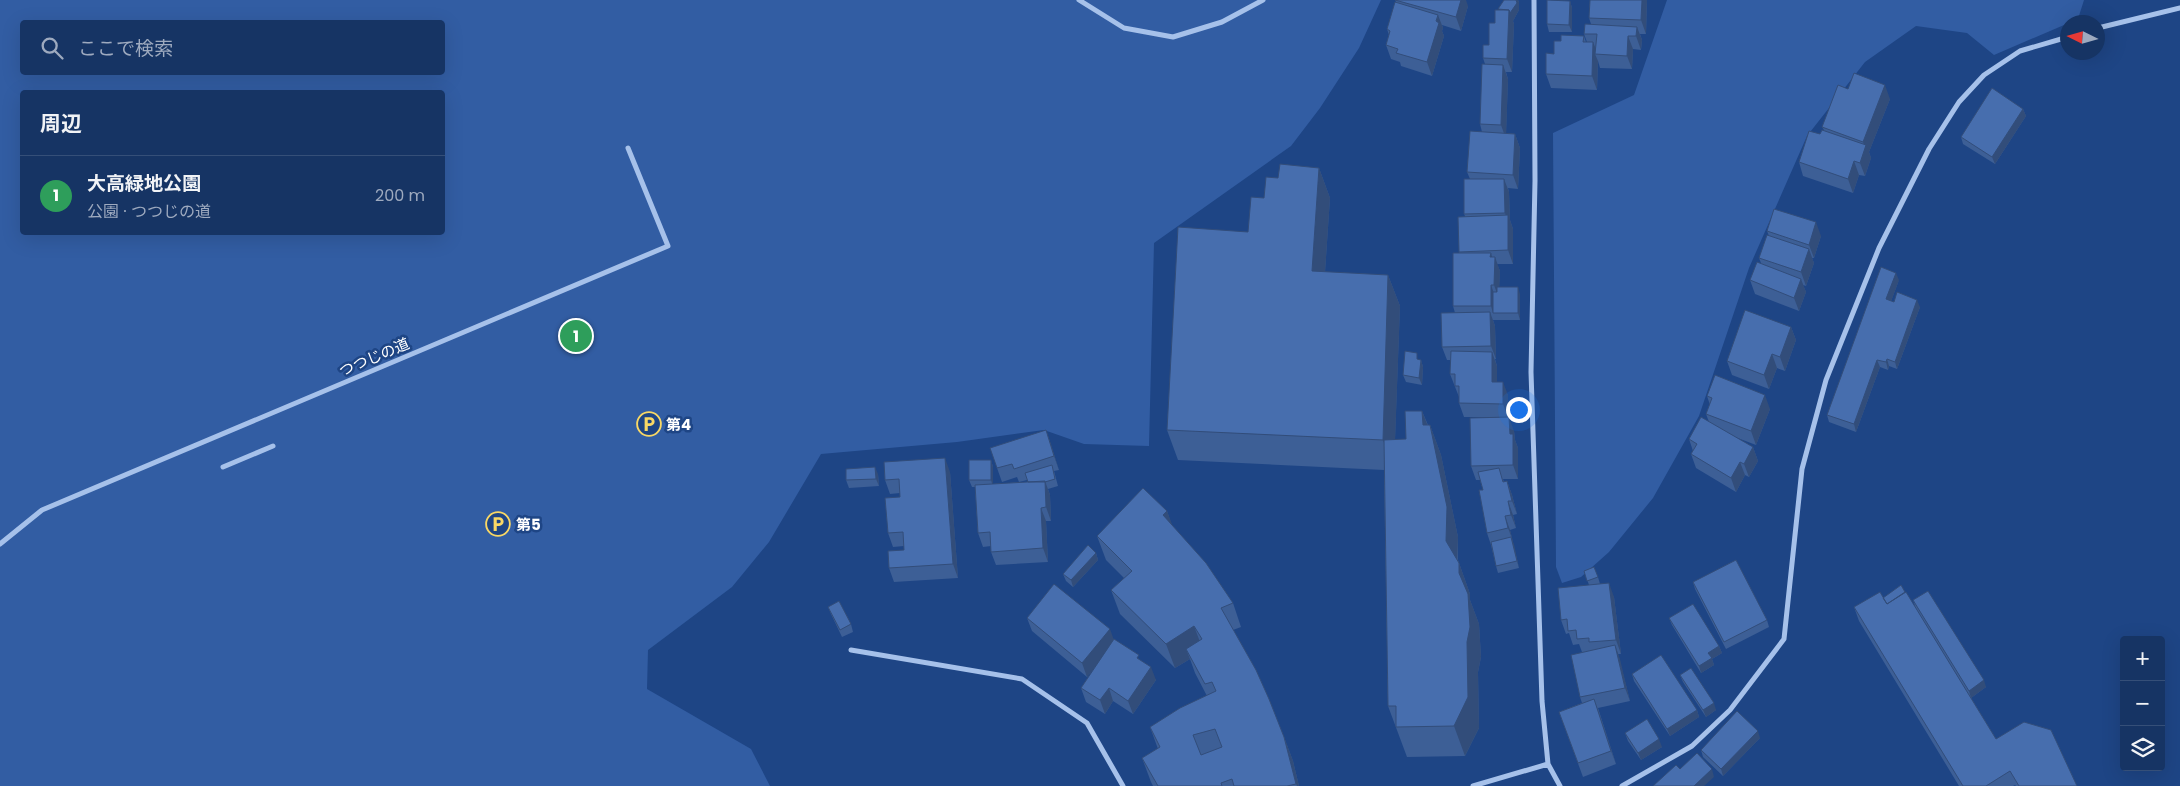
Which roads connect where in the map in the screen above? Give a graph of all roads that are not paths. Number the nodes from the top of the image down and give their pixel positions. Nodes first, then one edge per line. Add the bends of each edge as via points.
1 (1079, 0) edge
2 (1263, 0) edge
3 (1534, 0) edge
4 (2180, 8) edge
5 (2105, 26) edge
6 (2060, 39) edge
7 (628, 148) dead end
8 (273, 446) dead end
9 (222, 467) dead end
10 (0, 544) edge
11 (851, 650) dead end
12 (1548, 764) junction
13 (1123, 786) edge
14 (1473, 786) edge
15 (1560, 786) edge
16 (1622, 786) edge

1 - 2 street via 1124,28 1173,37 1222,22
3 - 12 street via 1531,372 1542,702
4 - 5 street
6 - 16 street via 2020,51 1984,75 1958,102 1929,149 1879,248 1826,380 1802,469 1784,639 1730,710 1692,746
7 - 10 street, つつじの道 via 668,246 42,510
8 - 9 street
11 - 13 street via 1022,679 1087,724
12 - 14 street
12 - 15 street

